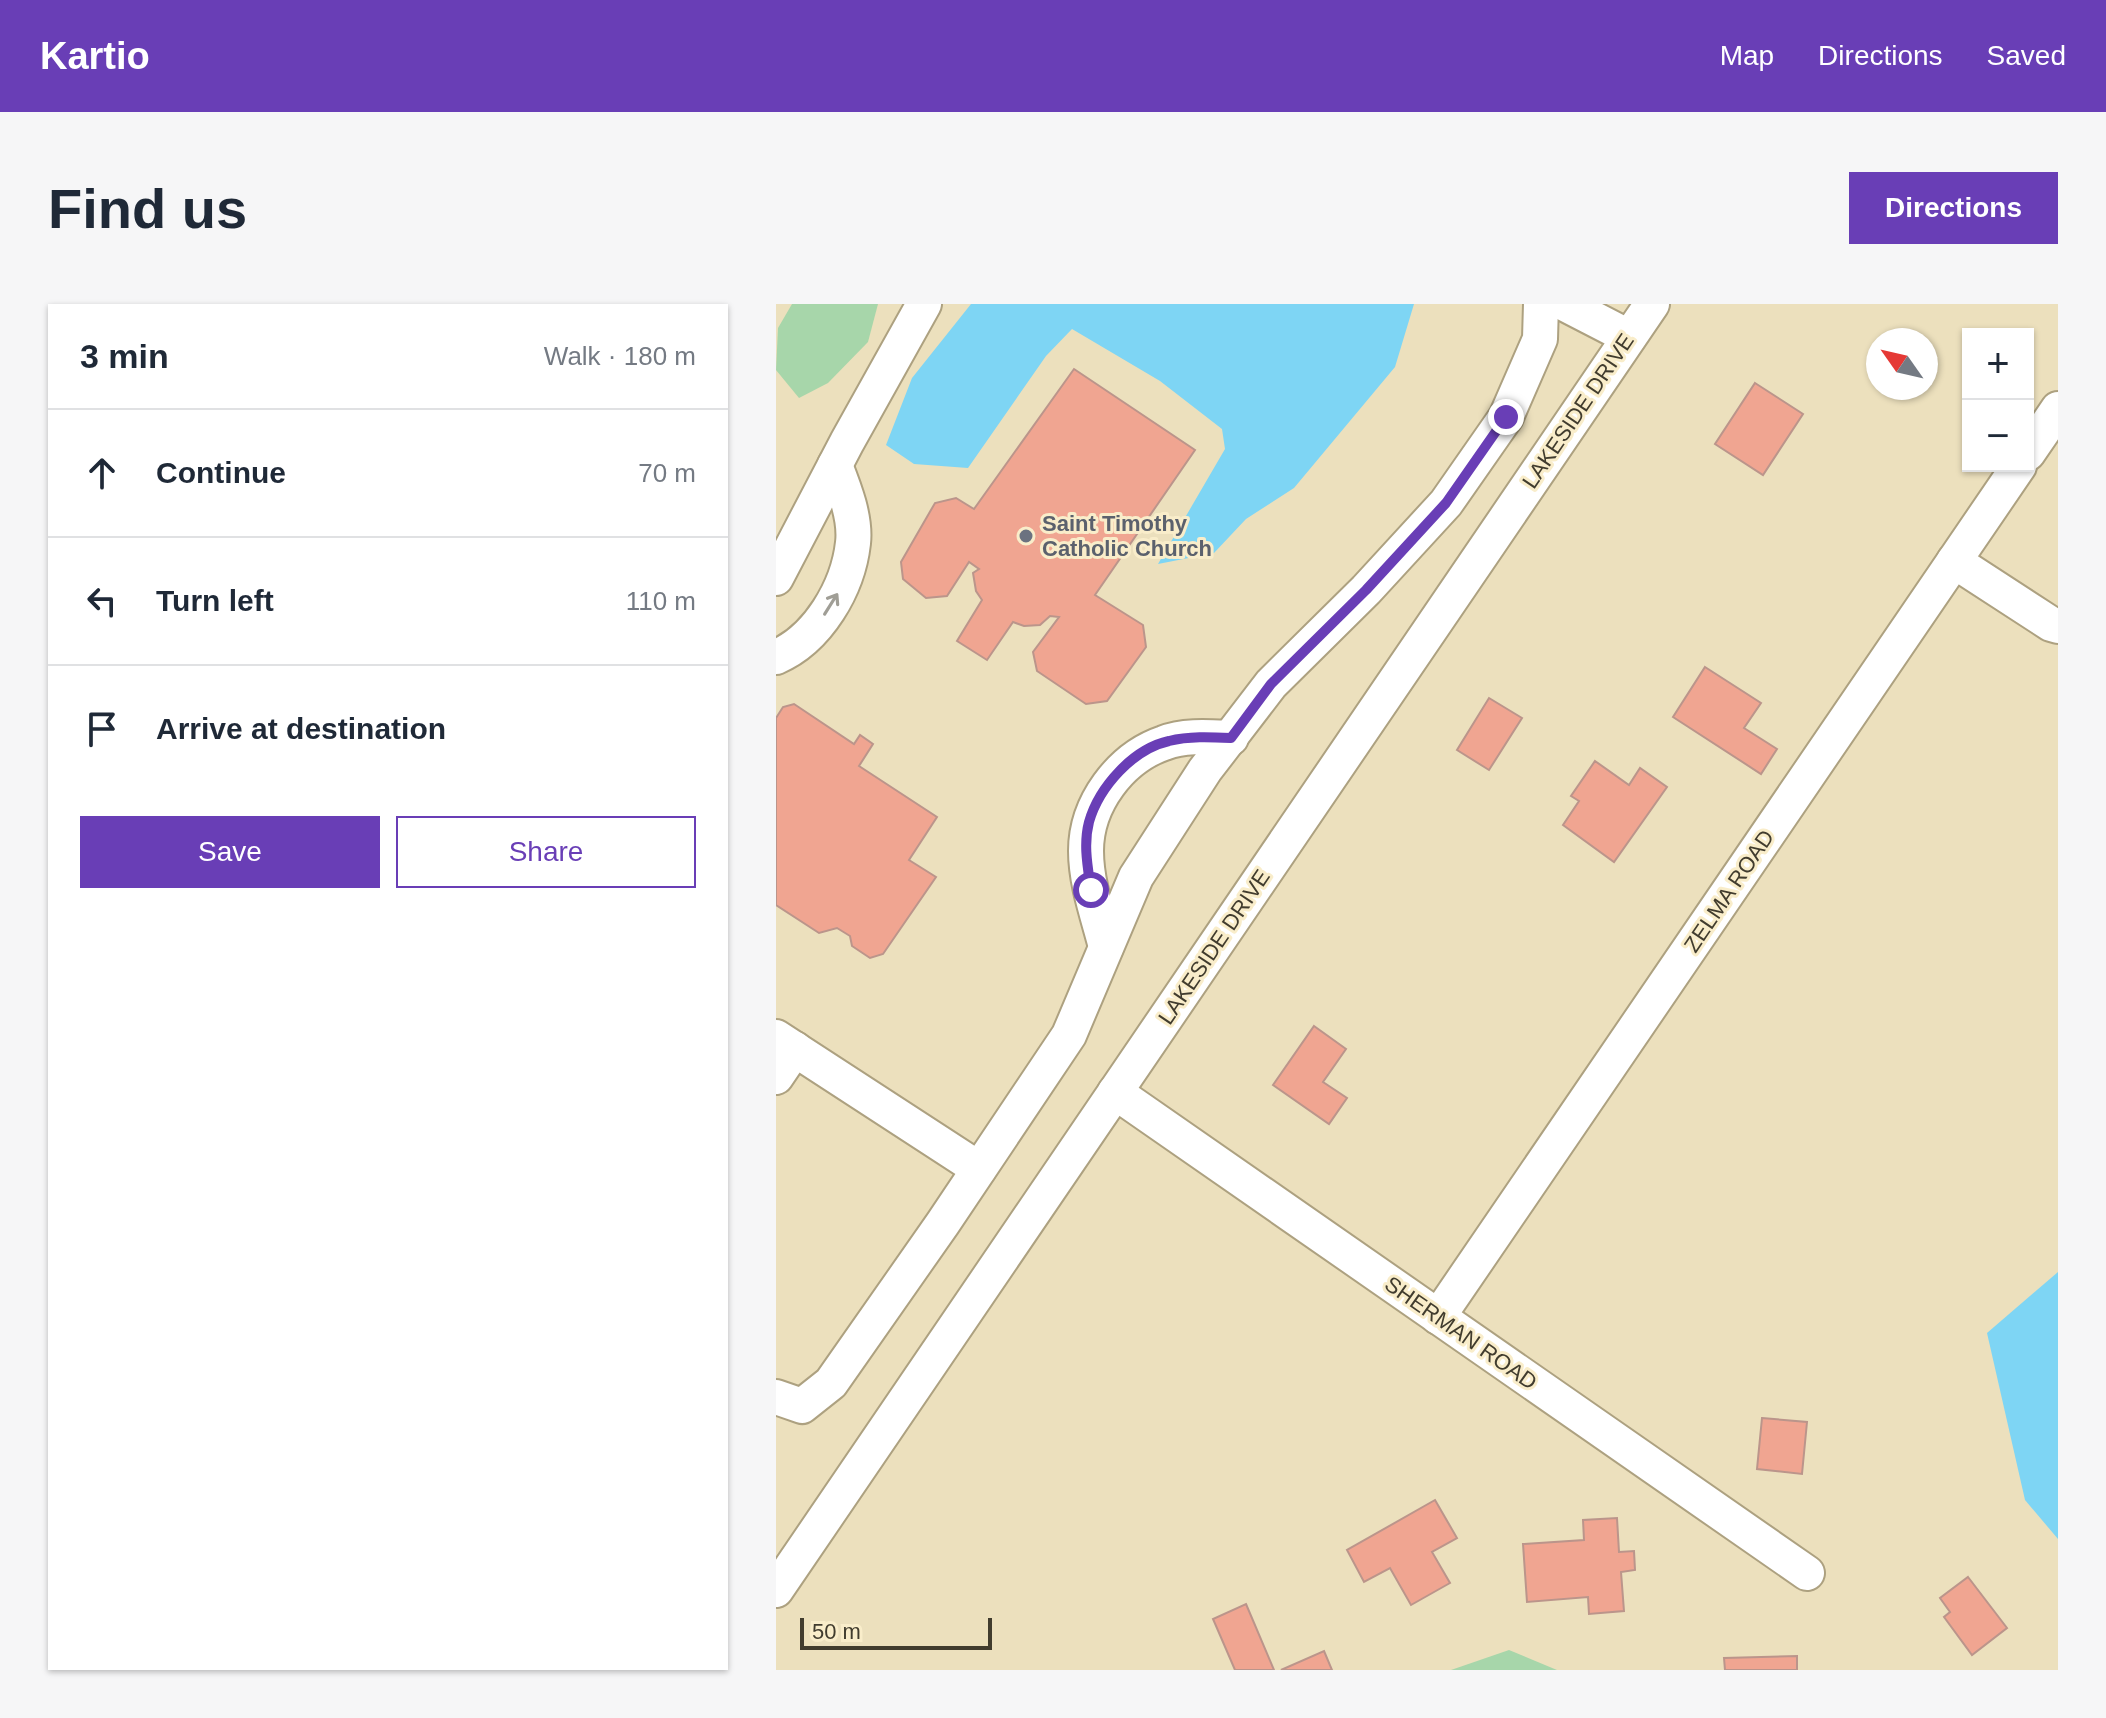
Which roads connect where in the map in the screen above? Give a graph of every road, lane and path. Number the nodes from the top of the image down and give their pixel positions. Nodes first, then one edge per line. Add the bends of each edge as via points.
1 (924, 304) edge
2 (1541, 304) edge
3 (1565, 304) edge
4 (1652, 304) edge
5 (1629, 337) junction
6 (2058, 409) edge
7 (2034, 444) edge
8 (835, 465) junction
9 (2015, 472) edge
10 (1954, 561) junction
11 (776, 578) edge
12 (2058, 626) edge
13 (776, 657) edge
14 (1231, 738) junction
15 (1106, 947) junction
16 (785, 1043) edge
17 (776, 1077) edge
18 (1115, 1092) junction
19 (979, 1169) junction
20 (1438, 1317) junction
21 (776, 1397) edge
22 (1807, 1573) dead end
23 (776, 1590) edge

1 - 8 street
2 - 14 street via 1540,339 1506,417 1446,503 1271,684
3 - 5 street
4 - 5 street, LAKESIDE DRIVE
5 - 18 street, LAKESIDE DRIVE
6 - 7 street
8 - 11 street
13 -> 8 street via 817,626 848,566 854,541
9 - 10 street, ZELMA ROAD
10 - 12 street
10 - 20 street, ZELMA ROAD
14 - 15 street via 1136,877
14 - 15 street via 1166,741 1141,753 1100,798 1089,823 1086,851
15 - 19 street via 1069,1035
16 - 17 street
16 - 19 street
18 - 20 street, SHERMAN ROAD
18 - 23 street, LAKESIDE DRIVE
19 - 21 street via 831,1383 802,1406
20 - 22 street, SHERMAN ROAD

